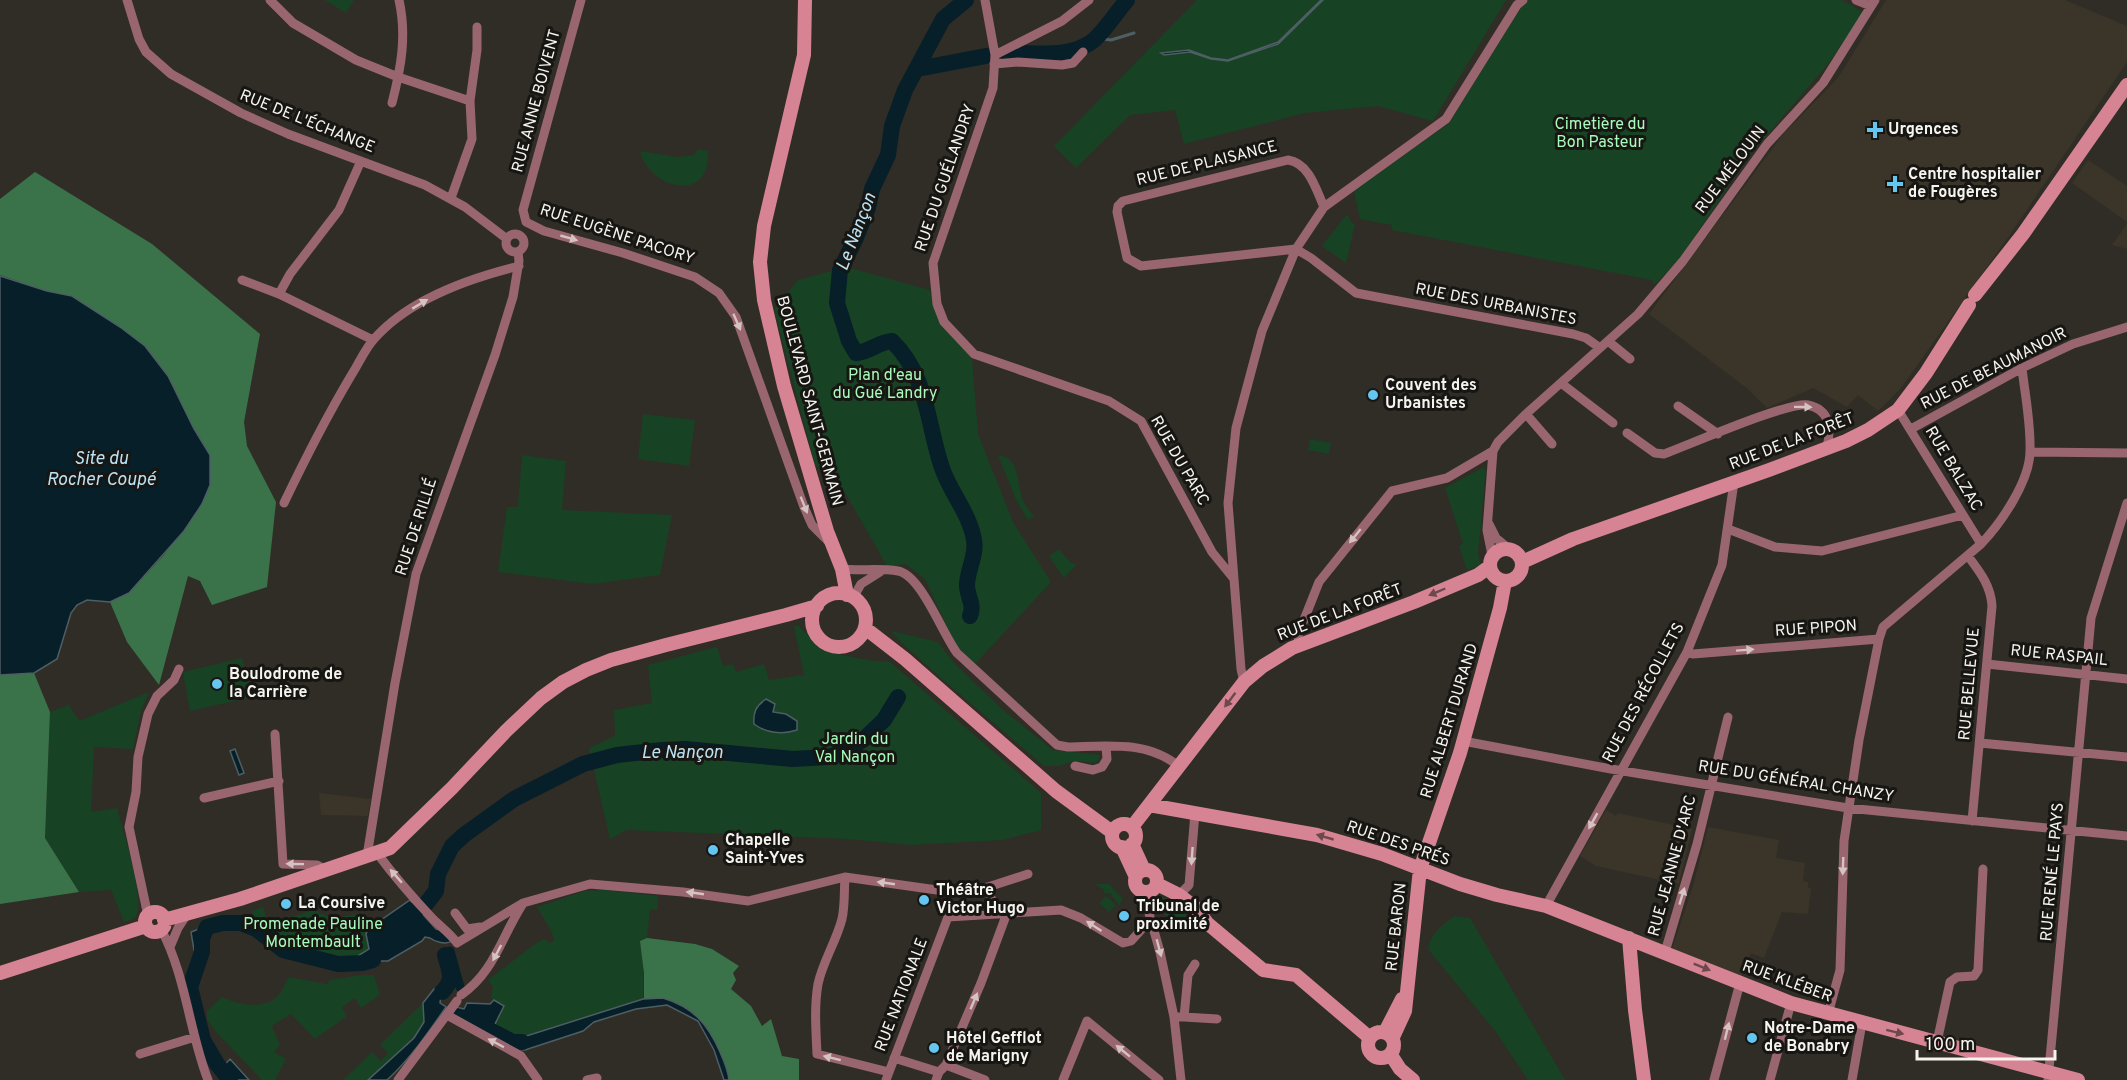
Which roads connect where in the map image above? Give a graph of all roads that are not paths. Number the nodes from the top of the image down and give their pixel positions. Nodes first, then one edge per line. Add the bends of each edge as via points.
1 (127, 0) edge
2 (270, 0) edge
3 (399, 0) edge
4 (581, 0) edge
5 (805, 0) edge
6 (985, 0) edge
7 (1089, 0) edge
8 (1523, 0) edge
9 (1856, 0) edge
10 (1873, 3) edge
11 (477, 27) dead end
12 (1083, 52) dead end
13 (995, 60) junction
14 (399, 77) junction
15 (2127, 85) edge
16 (470, 101) junction
17 (392, 103) dead end
18 (361, 161) junction
19 (451, 198) junction
20 (1324, 207) junction
21 (523, 210) joint
22 (526, 222) junction
23 (540, 229) junction
24 (512, 236) junction
25 (524, 242) junction
26 (1296, 249) junction
27 (518, 252) junction
28 (519, 266) junction
29 (242, 280) dead end
30 (279, 294) junction
31 (2127, 327) edge
32 (373, 340) junction
33 (1604, 345) junction
34 (974, 354) joint
35 (1630, 359) dead end
36 (2022, 368) junction
37 (1561, 383) junction
38 (1678, 406) dead end
39 (1898, 410) junction
40 (1526, 414) junction
41 (1613, 423) dead end
42 (1911, 429) junction
43 (1627, 433) dead end
44 (1718, 434) junction
45 (1552, 444) dead end
46 (1827, 448) junction
47 (1493, 451) junction
48 (2031, 452) junction
49 (2127, 453) edge
50 (1734, 482) junction
51 (284, 503) dead end
52 (2127, 503) edge
53 (1963, 516) junction
54 (1487, 519) junction
55 (1728, 529) junction
56 (827, 536) junction
57 (1981, 544) junction
58 (1515, 554) junction
59 (1968, 556) junction
60 (1491, 561) junction
61 (842, 569) junction
62 (882, 571) junction
63 (1233, 579) junction
64 (1505, 581) junction
65 (831, 595) junction
66 (850, 596) junction
67 (817, 606) junction
68 (786, 615) junction
69 (812, 621) junction
70 (865, 628) junction
71 (1879, 639) junction
72 (856, 640) junction
73 (1299, 645) junction
74 (1687, 652) junction
75 (905, 659) junction
76 (1987, 664) junction
77 (179, 669) dead end
78 (2086, 675) junction
79 (2127, 679) edge
80 (1244, 682) junction
81 (1728, 717) dead end
82 (275, 734) dead end
83 (1463, 741) junction
84 (1980, 743) junction
85 (1106, 747) junction
86 (2079, 752) junction
87 (2127, 757) edge
88 (1075, 766) dead end
89 (1180, 767) junction
90 (1621, 770) junction
91 (279, 781) junction
92 (1711, 785) junction
93 (204, 798) dead end
94 (1149, 805) junction
95 (1848, 808) junction
96 (1195, 813) junction
97 (1972, 822) junction
98 (1132, 827) junction
99 (2072, 831) junction
100 (1112, 832) junction
101 (2127, 836) edge
102 (1127, 846) junction
103 (372, 855) junction
104 (1420, 869) junction
105 (1983, 869) dead end
106 (326, 870) junction
107 (1140, 873) junction
108 (1028, 874) dead end
109 (845, 877) junction
110 (1157, 884) junction
111 (988, 887) junction
112 (1143, 892) junction
113 (1179, 895) junction
114 (523, 903) junction
115 (1546, 906) junction
116 (455, 913) dead end
117 (1007, 913) junction
118 (187, 914) junction
119 (992, 914) junction
120 (1151, 919) junction
121 (147, 921) junction
122 (163, 925) junction
123 (485, 926) junction
124 (1629, 939) junction
125 (170, 947) junction
126 (1665, 952) junction
127 (1195, 964) dead end
128 (0, 973) edge
129 (1740, 982) junction
130 (1791, 1003) junction
131 (1828, 1014) junction
132 (447, 1015) junction
133 (1174, 1017) junction
134 (1184, 1017) junction
135 (1217, 1019) dead end
136 (1862, 1023) junction
137 (1389, 1035) junction
138 (195, 1037) junction
139 (1370, 1038) junction
140 (1938, 1042) junction
141 (140, 1054) dead end
142 (1386, 1057) junction
143 (894, 1058) junction
144 (940, 1072) edge
145 (887, 1076) edge
146 (2048, 1076) edge
147 (208, 1080) edge
148 (398, 1080) edge
149 (538, 1080) edge
150 (985, 1080) edge
151 (1063, 1080) edge
152 (1160, 1080) edge
153 (1181, 1080) edge
154 (1400, 1080) edge
155 (1413, 1080) edge
156 (1644, 1080) edge
157 (1714, 1080) edge
158 (1770, 1080) edge
159 (1852, 1080) edge
160 (2078, 1080) edge

1 - 18 street, RUE DE L'ÉCHANGE via 146,52 171,74 241,112 321,148
2 - 14 street via 293,23 356,60
3 - 14 street via 404,51
4 - 21 street, RUE ANNE BOIVENT
5 - 56 main road, BOULEVARD SAINT-GERMAIN via 804,55 764,226 760,262 764,300 784,386
6 - 13 street, RUE DU GUÉLANDRY
7 - 13 street via 1062,21
8 - 20 street via 1446,119
9 - 10 street
10 - 33 street, RUE MÉLOUIN via 1823,83 1767,144 1683,261 1638,314
11 - 16 street
12 - 13 street via 1073,63 1062,65
13 - 34 street, RUE DU GUÉLANDRY via 993,88 933,262 937,304 944,322
14 - 16 street
14 - 17 street
15 - 39 main road, RUE DE LA FORÊT
16 - 19 street via 472,139
18 - 19 street, RUE DE L'ÉCHANGE
18 - 30 street via 339,210
19 - 24 street, RUE DE L'ÉCHANGE
20 - 26 street
20 - 26 street, RUE DE PLAISANCE via 1305,167 1288,160 1123,201 1118,206 1127,258 1141,266
21 - 22 street, RUE EUGÈNE PACORY
22 - 23 street, RUE EUGÈNE PACORY
22 - 24 street
23 - 25 street
23 -> 56 street, RUE EUGÈNE PACORY via 695,277 719,293 736,317 804,507 812,525
24 - 25 street via 522,237
24 - 27 street via 508,248
25 - 27 street
26 - 33 street, RUE DES URBANISTES via 1356,293 1573,334
26 - 63 street via 1262,331 1236,428 1228,503
27 - 28 street, RUE DE RILLÉ
32 -> 28 street via 400,316 431,298 471,279
28 - 103 street, RUE DE RILLÉ via 495,355 416,574 395,683
29 - 30 street
30 - 32 street
31 - 36 street, RUE DE BEAUMANOIR via 2073,344
32 - 51 street via 312,444
33 - 35 street, RUE DES URBANISTES
33 - 37 street
34 - 63 street, RUE DU PARC via 1109,401 1141,421 1212,552
36 - 42 street, RUE DE BEAUMANOIR
36 - 48 street
37 - 40 street
37 - 41 street
38 - 44 street
39 - 42 street, RUE BALZAC
39 - 46 main road, RUE DE LA FORÊT via 1868,430
40 - 45 street
40 - 47 street
42 - 53 street, RUE BALZAC
43 - 44 street via 1659,454
44 -> 46 street via 1806,405 1819,410 1830,423
46 - 50 main road, RUE DE LA FORÊT
47 - 54 street
47 -> 73 street via 1447,478 1392,491 1319,582 1298,635
48 - 49 street
48 - 57 street, RUE PIPON via 2020,488
50 - 55 street, RUE DES RÉCOLLETS
50 - 58 main road, RUE DE LA FORÊT via 1573,539
52 - 78 street, RUE RENÉ LE PAYS via 2091,618
53 - 55 street via 1822,551 1775,547
53 - 57 street, RUE BALZAC
54 - 58 street via 1496,538
54 - 60 street
55 - 74 street, RUE DES RÉCOLLETS via 1722,565
56 - 61 main road, BOULEVARD SAINT-GERMAIN
56 - 65 main road, RUE EUGÈNE PACORY via 836,580
57 - 59 street, RUE PIPON
58 - 60 main road via 1500,549
58 - 64 main road via 1519,574
59 - 71 street, RUE PIPON via 1883,627
59 - 76 street, RUE BELLEVUE via 1992,594
60 - 64 main road via 1496,578
60 -> 73 main road, RUE DE LA FORÊT via 1478,575
61 - 62 street
61 - 66 main road, BOULEVARD SAINT-GERMAIN
62 - 66 street
62 - 85 street via 910,576 957,653 1058,745
63 - 80 street
64 - 83 main road, RUE ALBERT DURAND
65 - 66 main road
65 - 67 main road
66 - 70 main road via 864,611
67 - 68 main road
67 - 69 main road
68 - 69 main road
68 - 103 main road via 611,660 563,682 522,715 390,848
69 - 72 main road via 824,643 841,647
70 - 72 main road
70 - 75 main road
74 -> 71 street, RUE PIPON
71 - 95 street
72 - 75 main road
73 - 80 main road, RUE DE LA FORÊT via 1278,655
74 - 90 street, RUE DES RÉCOLLETS
75 - 100 main road via 1056,791
76 - 78 street, RUE RASPAIL
76 - 84 street, RUE BELLEVUE
77 - 121 street via 148,714 129,827
78 - 79 street, RUE RASPAIL
78 - 86 street, RUE RENÉ LE PAYS
80 -> 89 main road, RUE DE LA FORÊT
81 - 92 street, RUE JEANNE D'ARC
82 - 91 street
83 - 90 street, RUE DU GÉNÉRAL CHANZY
83 - 104 main road, RUE ALBERT DURAND
84 - 86 street
84 - 97 street, RUE BELLEVUE
85 - 88 street via 1107,759 1102,767 1093,770
85 - 89 street via 1139,747 1158,752
86 - 87 street
86 - 99 street, RUE RENÉ LE PAYS
89 - 94 main road, RUE DE LA FORÊT
90 - 92 street, RUE DU GÉNÉRAL CHANZY
90 -> 115 street, RUE DES RÉCOLLETS
91 - 93 street
106 -> 91 street via 317,865 283,864
92 - 95 street, RUE DU GÉNÉRAL CHANZY
126 -> 92 street, RUE JEANNE D'ARC
94 - 96 main road, RUE DES PRÉS
94 - 98 main road, RUE DE LA FORÊT
95 - 97 street, RUE DU GÉNÉRAL CHANZY
95 -> 131 street via 1840,970
104 -> 96 main road, RUE DES PRÉS via 1317,835
96 -> 113 street via 1190,885
97 - 99 street, RUE DU GÉNÉRAL CHANZY
98 - 100 main road via 1119,825
98 - 102 main road via 1136,838
99 - 101 street, RUE DU GÉNÉRAL CHANZY
99 - 146 street, RUE RENÉ LE PAYS
100 - 102 main road via 1113,840
102 - 107 main road
103 - 106 main road
123 -> 103 street via 457,943
104 - 115 main road, RUE DES PRÉS via 1497,895
104 - 137 main road, RUE BARON via 1407,989
105 - 140 street via 1978,970 1974,976 1957,977 1950,982
106 - 118 main road
107 - 110 main road via 1154,873
107 - 112 main road via 1135,886
108 - 111 street
111 -> 109 street via 944,891
109 -> 114 street via 748,901 599,883
145 -> 109 street via 817,1054 818,986 843,917
110 - 112 main road via 1150,892
110 - 113 main road
111 - 119 street
112 - 120 street
113 - 139 main road via 1263,970 1296,975
114 - 123 street
114 -> 132 street via 485,973
115 - 124 main road, RUE DES PRÉS
116 - 123 street via 467,929
117 - 119 street
120 -> 117 street via 1131,941 1122,943 1068,911
144 -> 117 street via 981,983
118 - 122 main road
118 - 125 street
119 - 143 street, RUE NATIONALE via 948,917
120 -> 133 street
121 - 122 main road via 153,932
121 - 128 main road
122 - 125 street
124 - 126 main road, RUE KLÉBER
124 - 156 main road
125 - 138 street
126 -> 129 main road, RUE KLÉBER
127 - 134 street via 1188,975
129 - 130 main road, RUE KLÉBER
157 -> 129 street
130 - 131 main road, RUE KLÉBER
130 - 158 street
131 - 136 main road, RUE KLÉBER
132 - 148 street
149 -> 132 street via 521,1056
133 - 134 street
133 - 153 street
134 - 135 street
136 -> 140 main road, RUE KLÉBER
136 - 159 street
137 - 139 main road via 1376,1033
137 - 142 main road via 1395,1048
138 - 141 street
138 - 147 street
139 - 142 main road via 1370,1052 1376,1058
140 - 146 main road, RUE KLÉBER
142 - 154 main road
142 - 155 main road
143 - 144 street
143 - 145 street, RUE NATIONALE
144 - 150 street
146 - 160 main road, RUE KLÉBER
152 -> 151 street via 1088,1021

